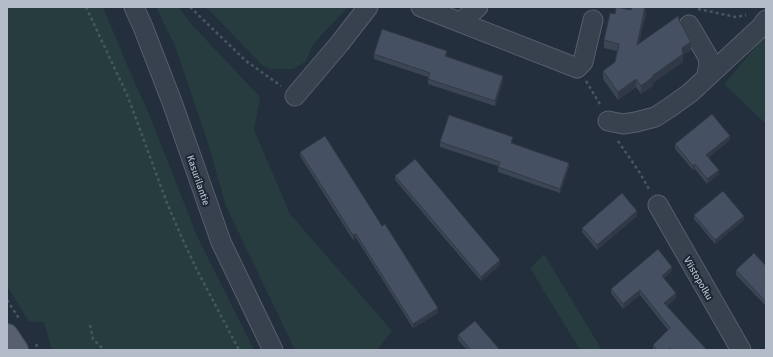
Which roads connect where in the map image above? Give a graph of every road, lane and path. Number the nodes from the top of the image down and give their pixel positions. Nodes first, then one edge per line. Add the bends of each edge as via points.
1 (86, 7) edge
2 (134, 7) edge
3 (190, 7) edge
4 (368, 7) edge
5 (421, 7) edge
6 (478, 7) edge
7 (693, 17) joint
8 (757, 17) edge
9 (593, 20) dead end
10 (461, 22) junction
11 (706, 78) junction
12 (295, 96) joint
13 (608, 121) dead end
14 (658, 205) dead end
15 (90, 325) dead end
16 (7, 335) edge
17 (17, 350) edge
18 (104, 350) edge
19 (239, 350) edge
20 (273, 350) edge
21 (741, 350) edge

1 - 19 path via 128,97 181,236
2 - 20 street, Kasurilantie via 172,102 221,242
3 - 12 path via 246,61
4 - 12 street
5 - 10 street
6 - 10 street
7 - 8 path
7 - 11 street via 708,57
8 - 11 street via 761,27
9 - 10 street via 583,62 577,68
11 - 13 street via 690,93 655,117 623,124
14 - 21 street, Viistopolku
15 - 18 path via 93,339
16 - 17 main road

